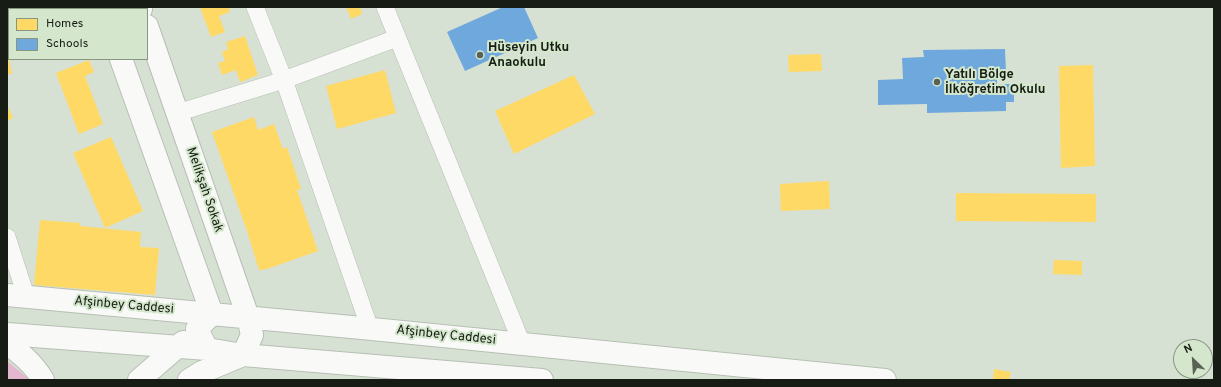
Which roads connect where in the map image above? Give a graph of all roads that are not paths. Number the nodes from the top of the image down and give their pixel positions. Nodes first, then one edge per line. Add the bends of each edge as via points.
1 (255, 7) edge
2 (385, 7) edge
3 (148, 29) edge
4 (397, 38) junction
5 (121, 60) edge
6 (284, 80) junction
7 (177, 113) junction
8 (7, 237) edge
9 (17, 296) edge
10 (248, 317) junction
11 (204, 322) junction
12 (370, 328) junction
13 (7, 334) edge
14 (7, 343) edge
15 (522, 344) junction
16 (177, 347) junction
17 (207, 349) junction
18 (243, 355) junction
19 (43, 380) edge
20 (139, 380) edge
21 (189, 380) edge
22 (542, 380) edge
23 (885, 380) edge

1 - 6 street
2 - 4 street
3 - 7 main road, Melikşah Sokak
4 - 6 street
4 - 15 street
5 - 11 main road
6 - 7 street
6 - 12 street
7 - 10 main road, Melikşah Sokak
8 - 9 street
9 - 11 main road, Afşinbey Caddesi
10 - 11 main road, Afşinbey Caddesi
10 - 12 main road, Afşinbey Caddesi
10 - 18 main road, Melikşah Sokak via 252,335
11 - 16 main road
11 - 17 main road
12 - 15 main road, Afşinbey Caddesi
13 - 16 main road
14 - 19 main road via 38,371
15 - 23 main road, Afşinbey Caddesi
16 - 17 main road
16 - 20 main road
17 - 18 main road
18 - 21 main road
18 - 22 main road

